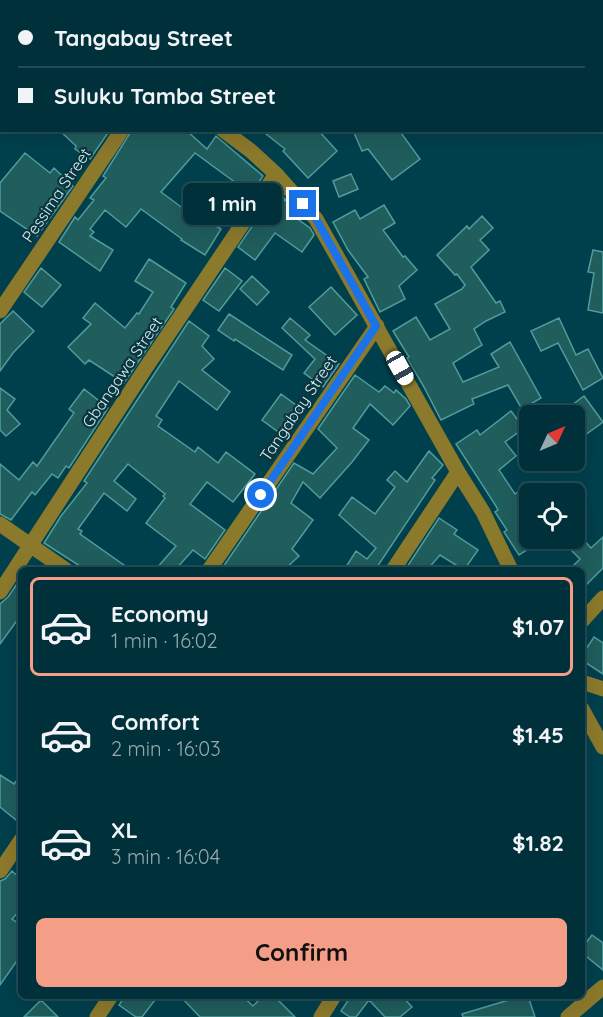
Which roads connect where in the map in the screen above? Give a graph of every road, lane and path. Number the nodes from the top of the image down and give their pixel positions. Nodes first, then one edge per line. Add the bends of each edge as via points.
1 (121, 132) edge
2 (226, 132) edge
3 (276, 174) junction
4 (0, 310) edge
5 (376, 326) junction
6 (458, 472) junction
7 (0, 524) edge
8 (30, 545) junction
9 (62, 567) edge
10 (211, 567) edge
11 (395, 567) edge
12 (510, 567) edge
13 (0, 592) edge
14 (603, 598) edge
15 (585, 618) edge
16 (585, 683) edge
17 (603, 689) edge
18 (585, 714) edge
19 (603, 747) edge
20 (18, 844) edge
21 (0, 870) edge
22 (603, 987) edge
23 (109, 999) edge
24 (332, 999) edge
25 (97, 1017) edge
26 (321, 1017) edge
27 (568, 1017) edge

1 - 4 street, Pessima Street
2 - 3 street
3 - 5 street via 316,219
3 - 8 street, Gbangawa Street
5 - 6 street
5 - 10 street, Tangabay Street
6 - 11 street
6 - 12 street
7 - 8 street
8 - 9 street
8 - 13 street, Gbangawa Street
14 - 15 street
16 - 17 street
18 - 19 street
20 - 21 street
22 - 27 street
23 - 25 street
24 - 26 street

